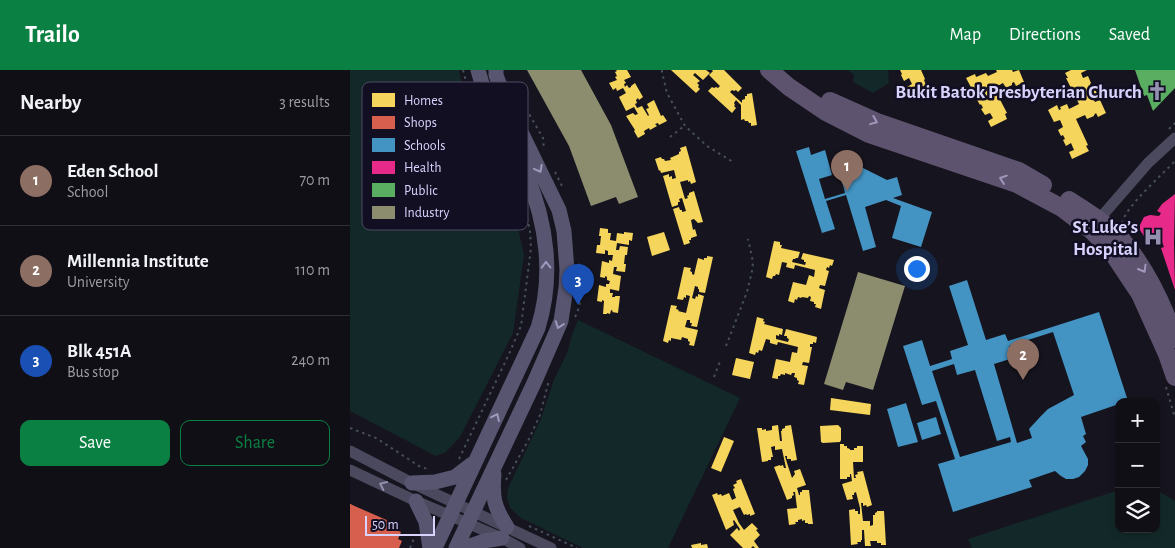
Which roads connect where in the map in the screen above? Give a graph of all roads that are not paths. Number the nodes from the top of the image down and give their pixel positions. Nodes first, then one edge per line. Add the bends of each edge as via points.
1 (478, 70) edge
2 (769, 70) edge
3 (788, 70) edge
4 (482, 82) edge
5 (1172, 134) edge
6 (528, 146) edge
7 (528, 180) edge
8 (1095, 225) junction
9 (1175, 340) edge
10 (1170, 380) edge
11 (350, 451) edge
12 (475, 461) junction
13 (494, 467) junction
14 (350, 470) edge
15 (412, 484) junction
16 (416, 501) junction
17 (452, 509) junction
18 (470, 517) junction
19 (504, 533) junction
20 (430, 548) edge
21 (435, 548) edge
22 (456, 548) edge
23 (464, 548) edge
24 (520, 548) edge
25 (552, 548) edge

4 -> 1 street
8 -> 2 main road via 1017,184 869,134 820,108
3 -> 8 main road via 835,104 877,122 1019,171 1066,198
5 - 8 street
6 -> 13 street via 559,210 564,231 566,288 561,321
12 -> 7 street via 538,328 545,300 544,234
8 -> 9 main road via 1121,239 1139,263
8 - 10 main road via 1140,294 1167,354
11 - 15 street
12 - 15 street via 456,477
12 - 17 street
13 - 18 street
13 - 19 street via 493,497
16 -> 14 street
15 - 17 street
16 - 17 street
16 - 20 street via 426,522
17 - 18 street
17 - 21 street
18 - 19 street
18 - 22 street
19 - 23 street
19 - 24 street
19 - 25 street

